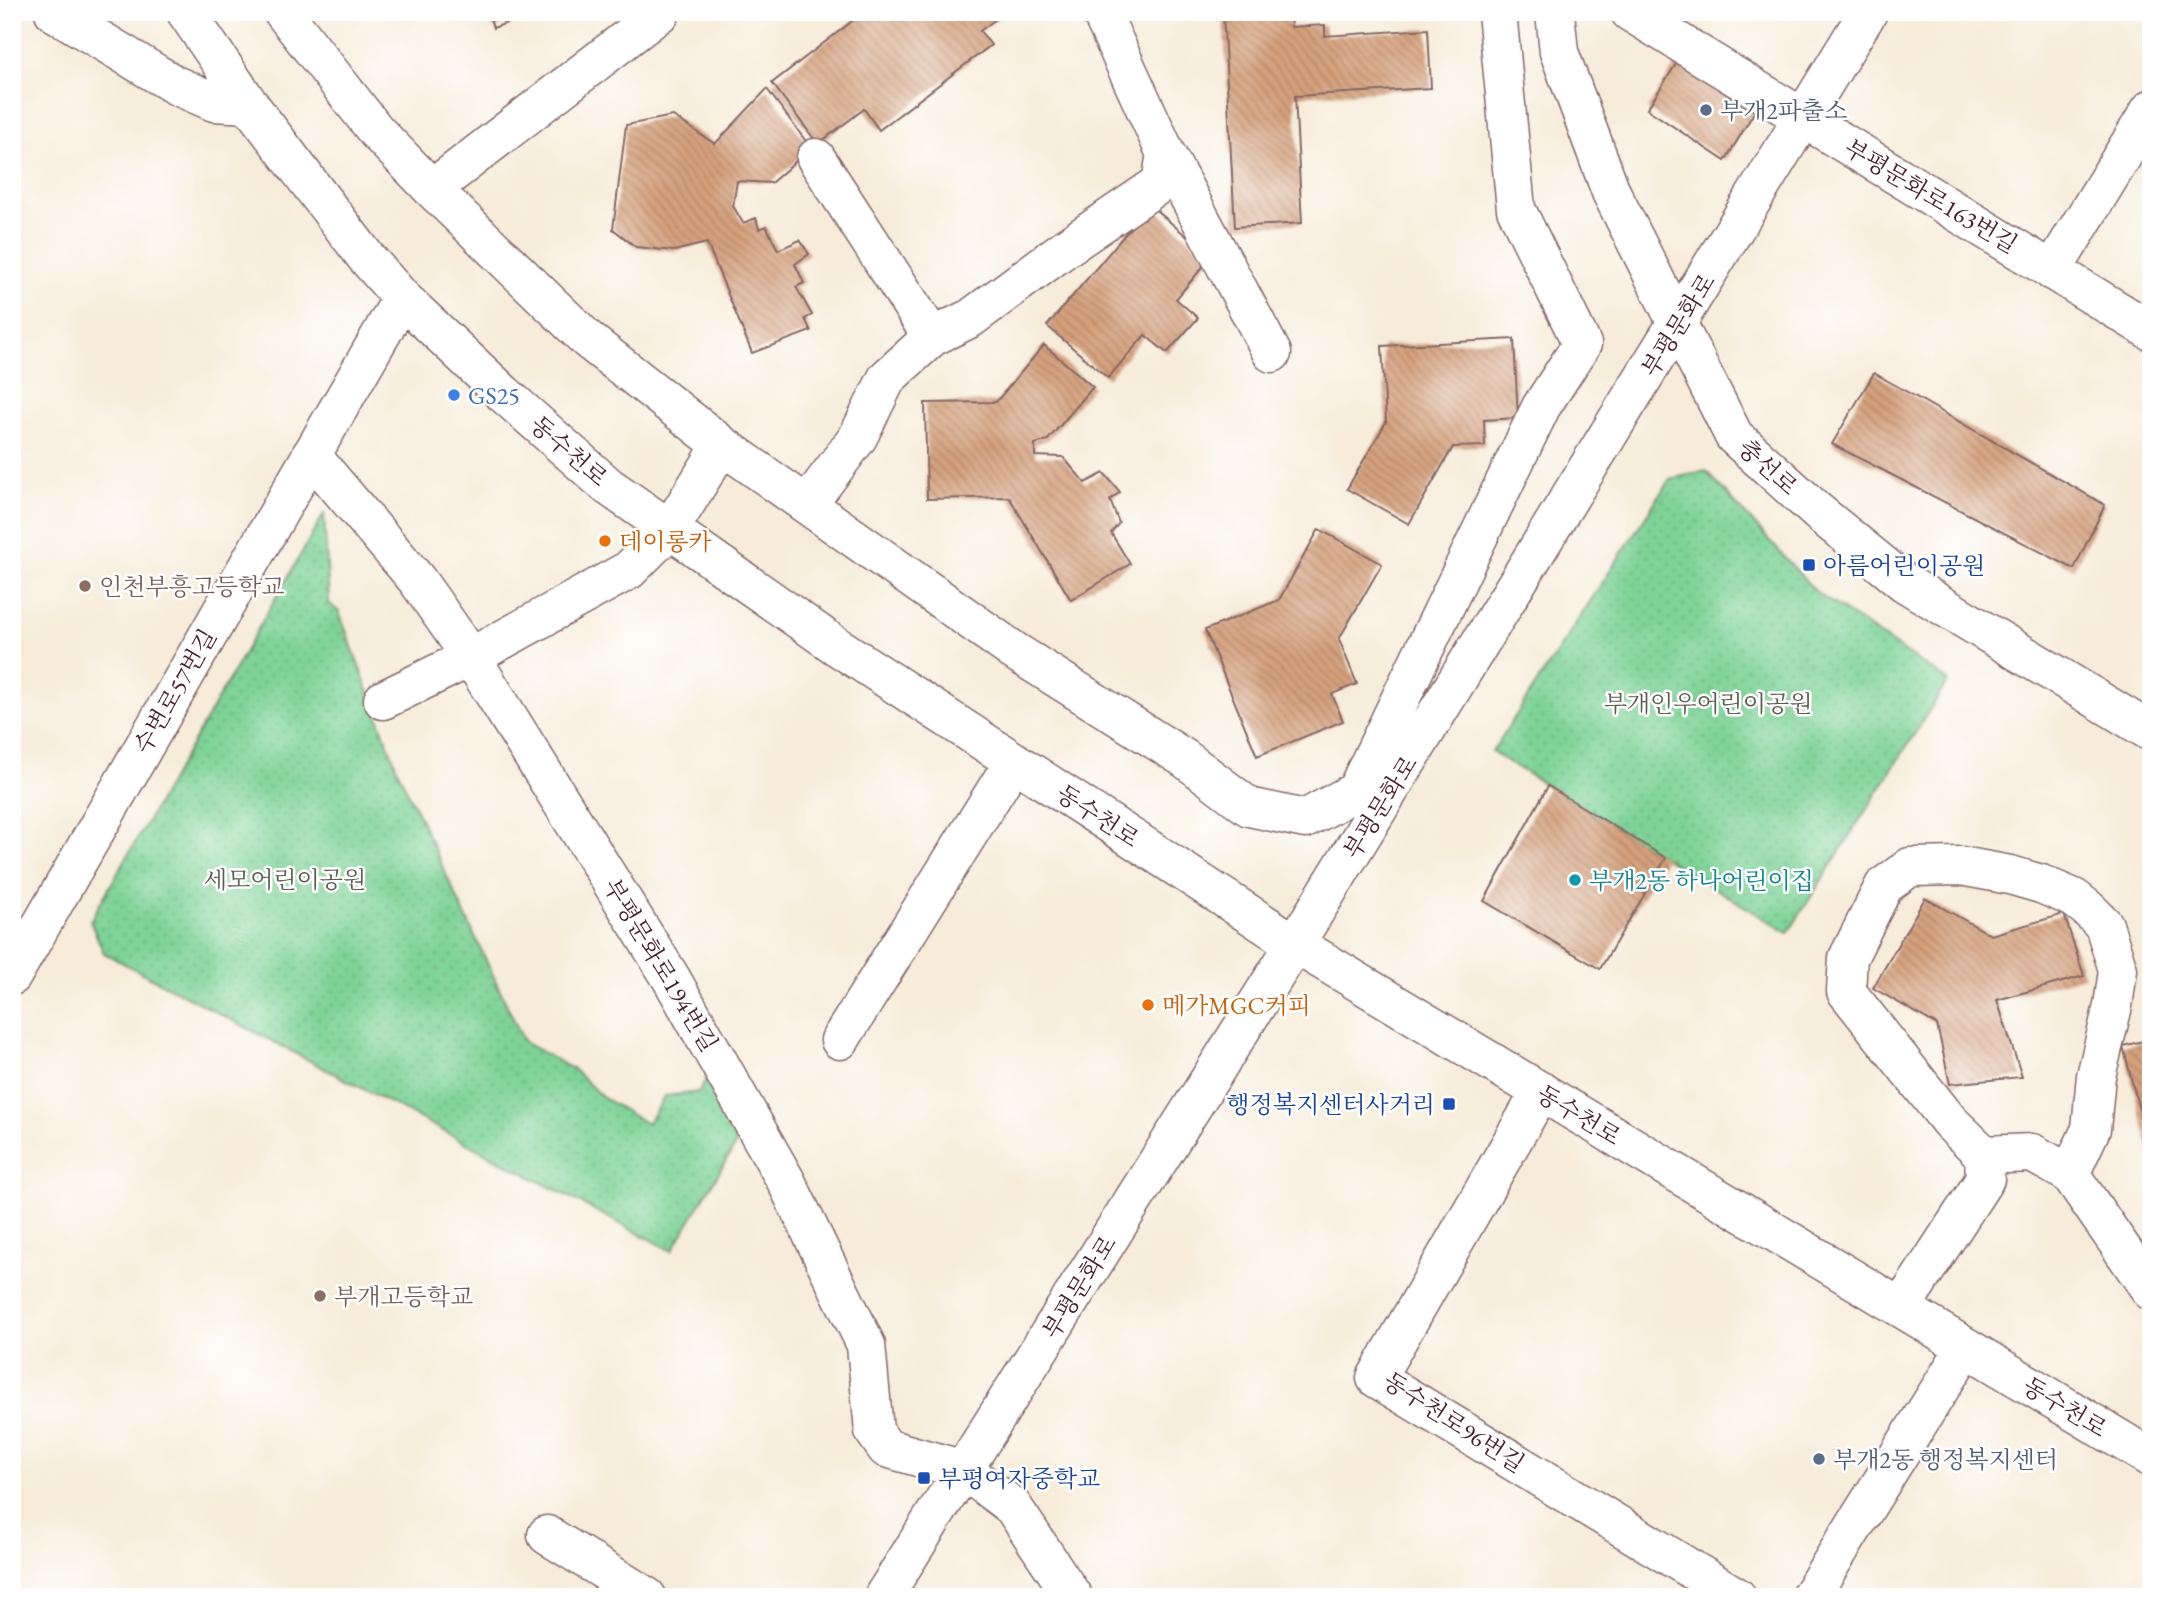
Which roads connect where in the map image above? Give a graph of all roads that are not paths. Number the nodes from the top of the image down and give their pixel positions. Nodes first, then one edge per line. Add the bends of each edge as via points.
1 (54, 12) edge
2 (186, 12) edge
3 (283, 12) edge
4 (661, 12) edge
5 (1101, 12) edge
6 (1497, 12) edge
7 (1555, 12) edge
8 (1630, 12) edge
9 (1868, 12) edge
10 (250, 104) junction
11 (2151, 109) edge
12 (1803, 118) junction
13 (1166, 154) junction
14 (816, 158) dead end
15 (432, 190) junction
16 (2052, 271) junction
17 (402, 298) junction
18 (1677, 326) junction
19 (2151, 331) edge
20 (932, 337) junction
21 (1272, 353) dead end
22 (722, 445) junction
23 (311, 454) junction
24 (807, 505) junction
25 (670, 529) junction
26 (471, 657) junction
27 (383, 699) dead end
28 (2151, 732) edge
29 (1014, 761) junction
30 (1295, 944) junction
31 (12, 976) edge
32 (840, 1040) dead end
33 (1541, 1091) junction
34 (1984, 1155) junction
35 (2070, 1174) junction
36 (2151, 1291) edge
37 (1901, 1308) junction
38 (1966, 1347) junction
39 (2151, 1458) edge
40 (964, 1470) junction
41 (547, 1535) dead end
42 (647, 1597) edge
43 (883, 1597) edge
44 (1073, 1597) edge
45 (1737, 1597) edge
46 (1810, 1597) edge

1 - 10 street via 174,85 214,102
2 - 10 street, 동수천로
3 - 15 street via 376,131
4 - 15 street
5 - 13 street
6 - 24 street via 1516,209 1582,344 1541,407 1356,791 1306,819 1249,807 1184,758 1014,651
7 - 18 street, 충선로 via 1559,52 1611,192
8 - 12 street, 부평문화로163번길
9 - 12 street, 부평문화로
10 - 17 street, 동수천로
11 - 16 street
12 - 16 street, 부평문화로163번길
12 - 18 street, 부평문화로
13 - 20 street via 1161,183 971,318
13 - 21 street
14 - 20 street
15 - 22 street via 588,340
16 - 19 street, 부평문화로163번길
17 - 23 street, 수변로57번길
17 - 25 street, 동수천로 via 608,486
18 - 28 street, 충선로 via 1734,436 1818,512 1905,583
18 - 30 street, 부평문화로
20 - 24 street via 887,378 858,438
22 - 24 street
22 - 25 street
23 - 26 street, 부평문화로194번길 via 417,580
23 - 31 street, 수변로57번길
25 - 26 street via 629,570
25 - 29 street, 동수천로 via 835,645
26 - 27 street
26 - 40 street, 부평문화로194번길 via 671,978 786,1181 866,1345 874,1431 886,1448
29 - 30 street, 동수천로
29 - 32 street
30 - 33 street, 동수천로
30 - 40 street, 부평문화로
33 - 37 street, 동수천로
33 - 45 street, 동수천로96번길 via 1376,1378
34 - 35 street via 2032,1153
34 - 35 street via 1950,1122 1846,990 1848,958 1884,887 1910,867 1961,866 2041,884 2074,898 2104,925 2118,970 2096,1076 2091,1129
34 - 37 street via 1985,1179
35 - 36 street
37 - 38 street, 동수천로
38 - 39 street, 동수천로
38 - 46 street
40 - 43 street, 부평문화로
40 - 44 street via 1013,1507
41 - 42 street

